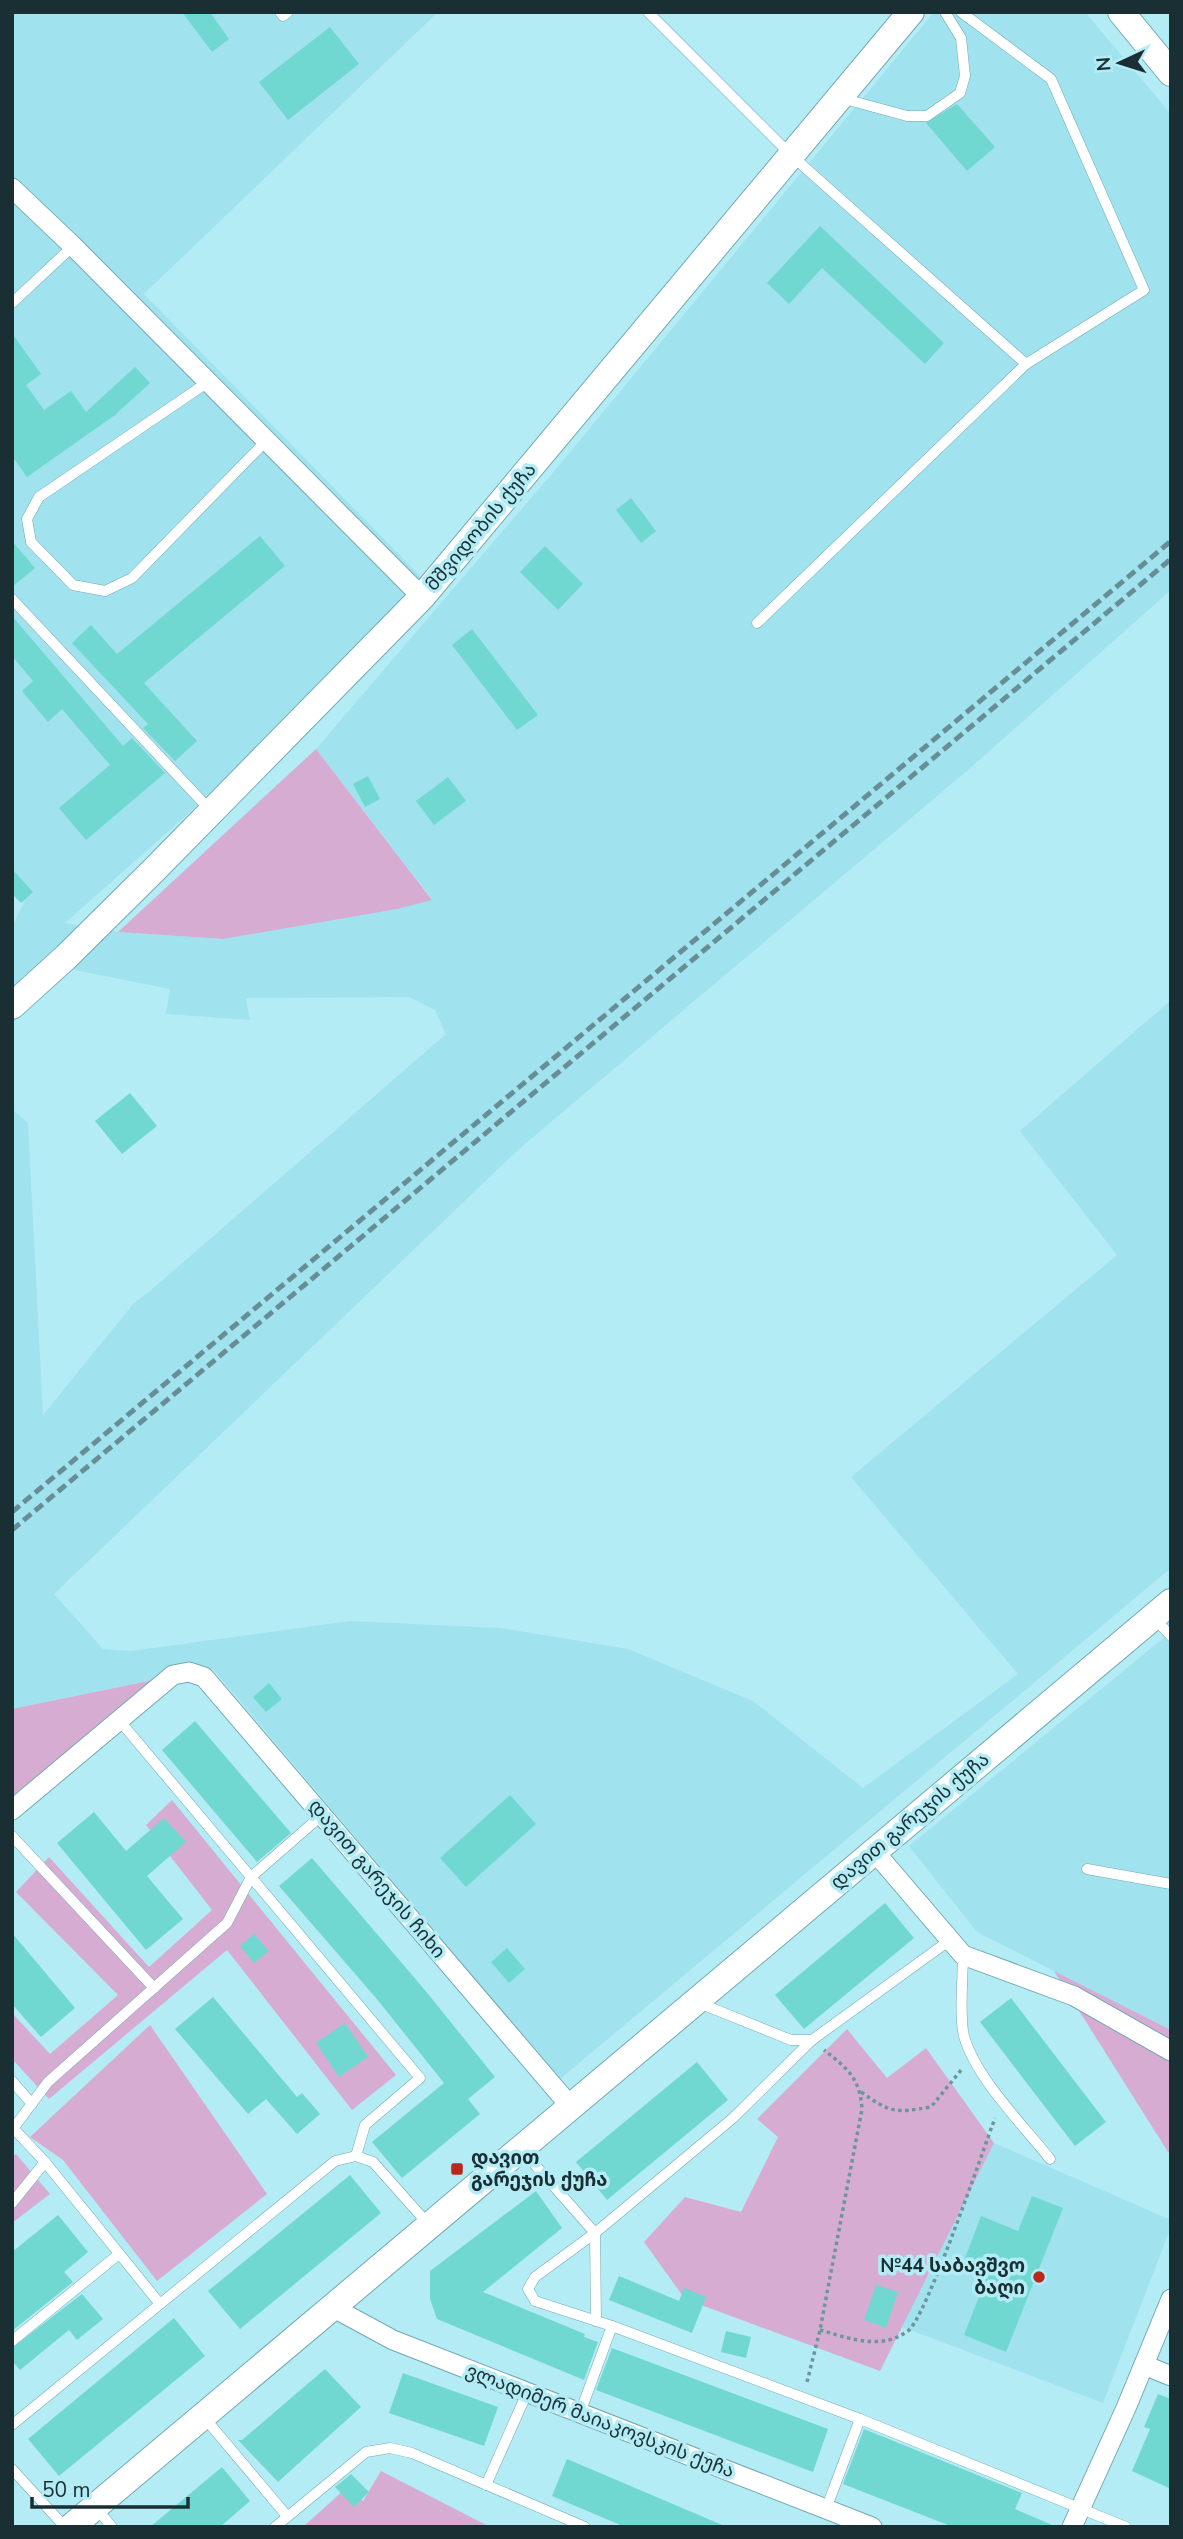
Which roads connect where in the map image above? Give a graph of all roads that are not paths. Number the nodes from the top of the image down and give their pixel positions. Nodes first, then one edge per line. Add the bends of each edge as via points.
1 (280, 12) edge
2 (288, 12) edge
3 (648, 12) edge
4 (911, 12) edge
5 (946, 12) edge
6 (961, 12) edge
7 (1121, 12) edge
8 (1171, 73) edge
9 (841, 98) junction
10 (792, 156) junction
11 (12, 188) edge
12 (73, 246) junction
13 (12, 303) edge
14 (1026, 364) junction
15 (208, 382) junction
16 (266, 441) junction
17 (422, 597) junction
18 (12, 599) edge
19 (757, 623) dead end
20 (211, 811) junction
21 (12, 1006) edge
22 (1162, 1609) edge
23 (1171, 1636) edge
24 (119, 1720) junction
25 (12, 1810) edge
26 (322, 1815) junction
27 (12, 1836) edge
28 (874, 1851) junction
29 (1087, 1869) dead end
30 (251, 1877) junction
31 (1171, 1884) edge
32 (950, 1940) junction
33 (963, 1955) junction
34 (154, 1988) junction
35 (695, 2002) junction
36 (812, 2040) junction
37 (1171, 2051) edge
38 (12, 2081) edge
39 (32, 2104) junction
40 (571, 2107) junction
41 (13, 2130) edge
42 (521, 2148) junction
43 (356, 2157) junction
44 (1050, 2159) dead end
45 (45, 2162) junction
46 (12, 2203) edge
47 (429, 2225) junction
48 (595, 2233) junction
49 (119, 2254) junction
50 (1171, 2299) edge
51 (160, 2304) junction
52 (332, 2307) junction
53 (596, 2321) junction
54 (612, 2326) junction
55 (12, 2341) edge
56 (1144, 2365) junction
57 (1171, 2376) edge
58 (527, 2393) junction
59 (580, 2413) junction
60 (203, 2416) junction
61 (860, 2419) junction
62 (12, 2425) edge
63 (12, 2469) edge
64 (486, 2485) junction
65 (95, 2507) junction
66 (1080, 2508) junction
67 (826, 2509) junction
68 (287, 2516) junction
69 (65, 2527) edge
70 (71, 2527) edge
71 (113, 2527) edge
72 (275, 2527) edge
73 (585, 2527) edge
74 (872, 2527) edge
75 (1072, 2527) edge
76 (1126, 2527) edge

1 - 2 lane via 283,16
3 - 10 lane
4 - 9 main road, მშვიდობის ქუჩა
5 - 9 lane via 961,38 965,76 960,93 927,116 907,116
6 - 14 lane via 1051,79 1144,290
7 - 8 main road
9 - 10 main road, მშვიდობის ქუჩა
10 - 14 lane
10 - 17 main road, მშვიდობის ქუჩა
11 - 12 street
12 - 13 lane
12 - 15 street
14 - 19 lane
15 - 16 street
15 - 16 lane via 39,497 27,519 31,542 73,585 105,592 132,578
16 - 17 street
17 - 20 main road, მშვიდობის ქუჩა
18 - 20 lane
20 - 21 main road, მშვიდობის ქუჩა
22 - 23 lane
22 - 28 main road, დავით გარეჯის ქუჩა
24 - 25 street
24 - 26 street, დავით გარეჯის ჩიხი via 173,1675 188,1672 204,1677
24 - 30 lane
26 - 30 lane
26 - 40 street, დავით გარეჯის ჩიხი
27 - 34 lane
28 - 32 street
28 - 35 main road, დავით გარეჯის ქუჩა
29 - 31 lane
30 - 34 lane via 227,1923
30 - 43 lane via 420,2078 365,2125
32 - 33 street
32 - 36 lane
33 - 37 street via 1074,1996
33 - 44 lane via 964,2034 972,2056
34 - 39 lane via 48,2082
35 - 36 lane via 791,2039
35 - 40 main road, დავით გარეჯის ქუჩა
36 - 48 lane via 733,2118
38 - 39 lane
39 - 41 lane
40 - 42 main road, დავით გარეჯის ქუჩა
41 - 45 lane
42 - 47 main road, დავით გარეჯის ქუჩა
42 - 48 lane
43 - 47 lane via 373,2162
43 - 51 lane via 335,2161
45 - 46 lane
45 - 49 lane
47 - 52 main road, დავით გარეჯის ქუჩა
48 - 53 lane
48 - 53 lane via 536,2277 528,2289 535,2301
49 - 51 lane
49 - 55 lane
50 - 56 street
51 - 62 lane
52 - 58 street, ვლადიმერ მაიაკოვსკის ქუჩა via 393,2340
52 - 60 main road, დავით გარეჯის ქუჩა
53 - 54 lane
54 - 59 lane
54 - 61 lane
56 - 57 street
56 - 66 street
58 - 59 street, ვლადიმერ მაიაკოვსკის ქუჩა
58 - 64 lane
59 - 67 street, ვლადიმერ მაიაკოვსკის ქუჩა
60 - 65 main road, დავით გარეჯის ქუჩა
60 - 68 lane
61 - 66 lane
61 - 67 lane
63 - 69 lane
64 - 68 lane via 390,2448 366,2452
64 - 73 lane
65 - 70 main road, დავით გარეჯის ქუჩა
65 - 71 lane
66 - 75 street
66 - 76 lane
67 - 74 street, ვლადიმერ მაიაკოვსკის ქუჩა
68 - 72 lane

